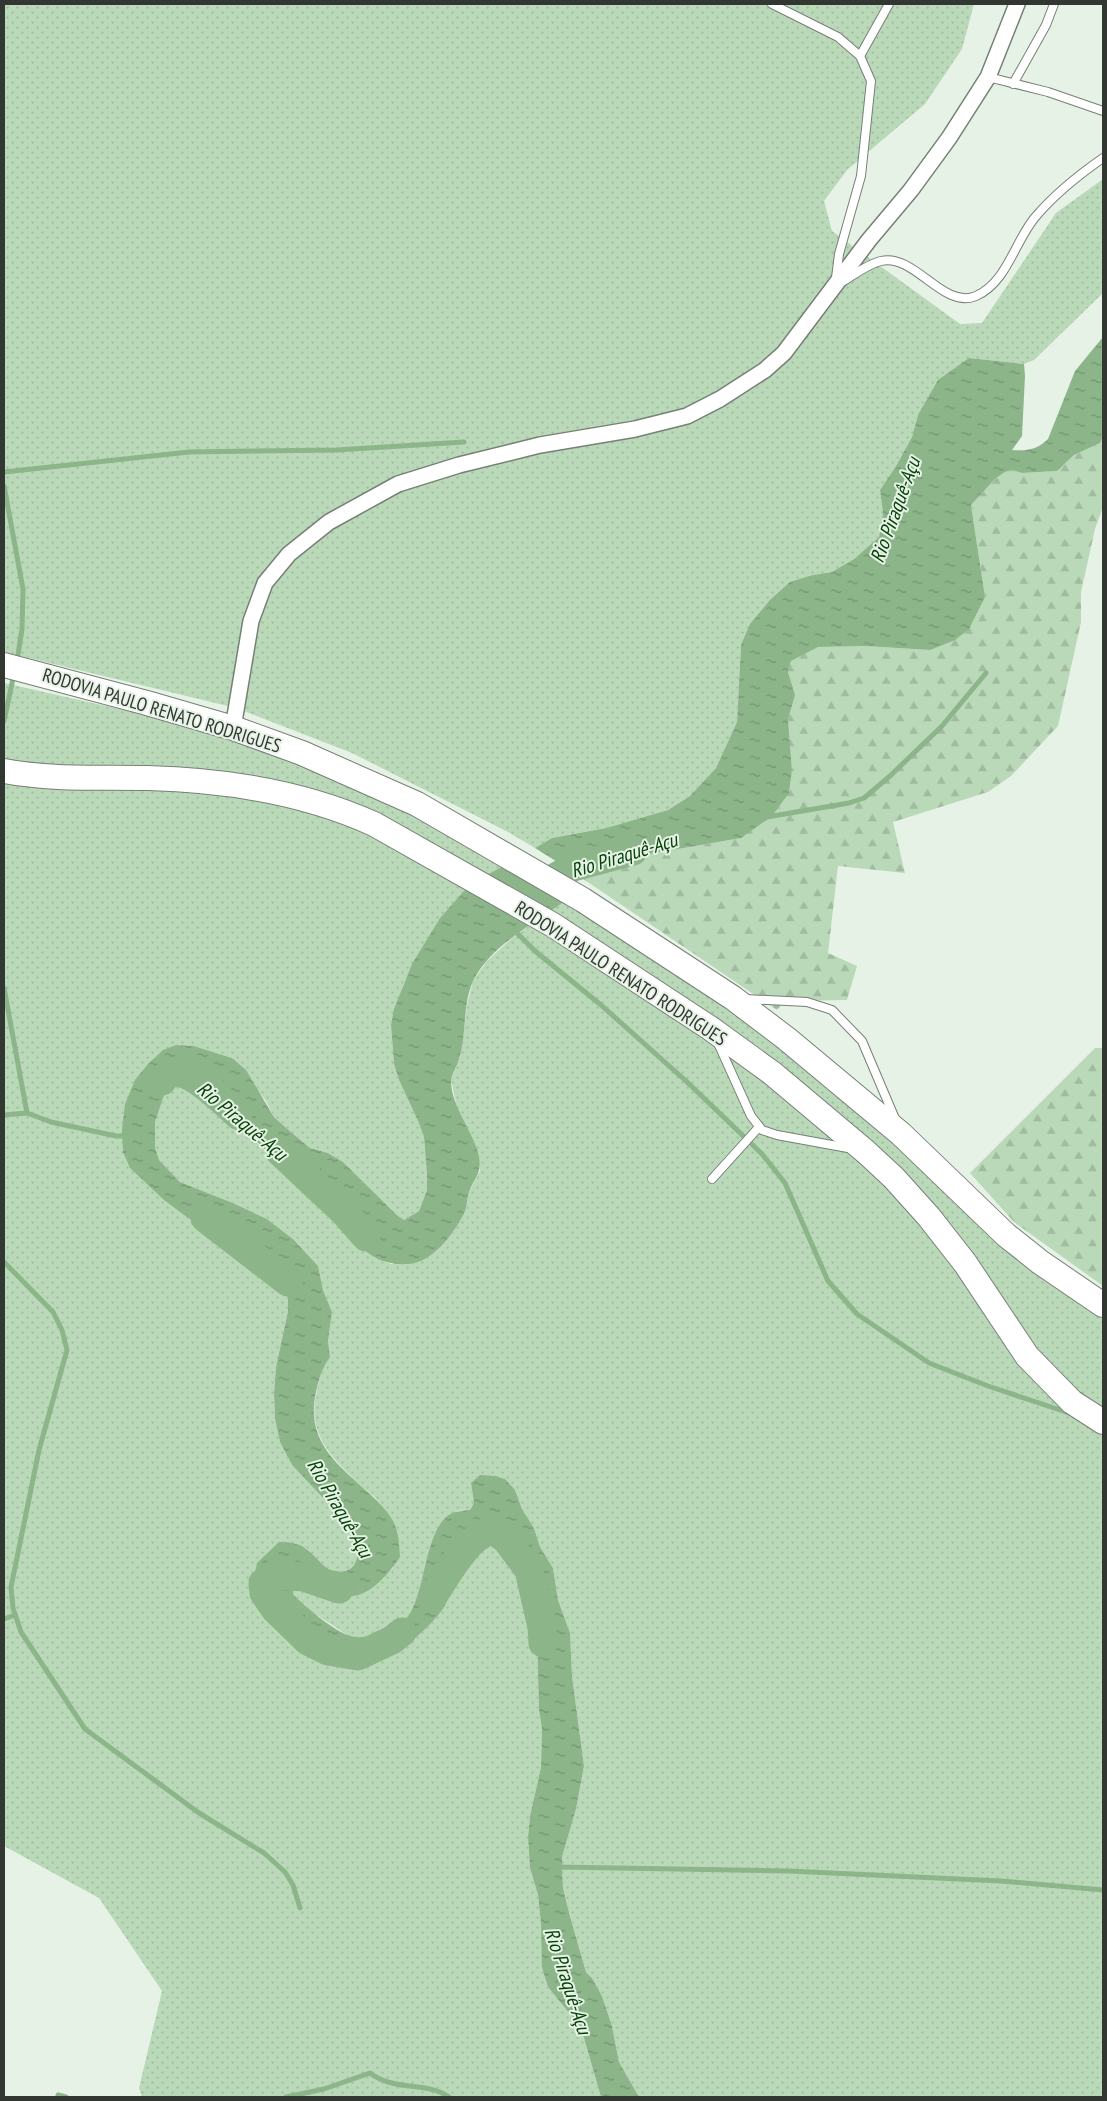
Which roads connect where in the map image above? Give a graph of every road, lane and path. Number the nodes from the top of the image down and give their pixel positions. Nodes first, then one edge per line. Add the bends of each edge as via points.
1 (772, 4) edge
2 (889, 4) edge
3 (1017, 4) edge
4 (1054, 4) edge
5 (860, 56) junction
6 (988, 77) junction
7 (1013, 84) junction
8 (1103, 111) edge
9 (1103, 158) edge
10 (835, 285) junction
11 (10, 671) edge
12 (233, 728) junction
13 (4, 771) edge
14 (733, 998) junction
15 (710, 1028) junction
16 (759, 1127) junction
17 (901, 1134) junction
18 (866, 1152) junction
19 (712, 1180) dead end
20 (1103, 1305) edge
21 (1072, 1402) junction
22 (1103, 1405) edge
23 (1103, 1422) edge

1 - 5 lane via 838,37
2 - 5 lane
3 - 6 street
4 - 7 lane
5 - 10 lane via 871,82 861,176 839,254
6 - 7 lane
6 - 10 street via 911,190
7 - 8 lane
9 - 10 lane via 1036,215 990,288 975,296 960,298 899,261 881,261
10 - 12 street via 784,353 720,400 687,416 540,445 459,465 398,484 329,522 289,554 264,584 251,621
11 - 12 main road, RODOVIA PAULO RENATO RODRIGUES
12 - 14 main road, RODOVIA PAULO RENATO RODRIGUES via 302,753 417,804 583,900
13 - 15 main road, RODOVIA PAULO RENATO RODRIGUES via 66,778 149,778 219,783 273,790 348,812 399,837 553,925
14 - 17 main road, RODOVIA PAULO RENATO RODRIGUES
14 - 17 lane via 807,1002 832,1010 862,1041
15 - 16 lane
15 - 18 main road, RODOVIA PAULO RENATO RODRIGUES via 772,1073
16 - 18 lane via 777,1135
16 - 19 lane
17 - 20 main road, RODOVIA PAULO RENATO RODRIGUES via 1006,1235
18 - 21 main road, RODOVIA PAULO RENATO RODRIGUES via 929,1217 965,1263 1027,1356
21 - 22 main road
21 - 23 main road, RODOVIA PAULO RENATO RODRIGUES

